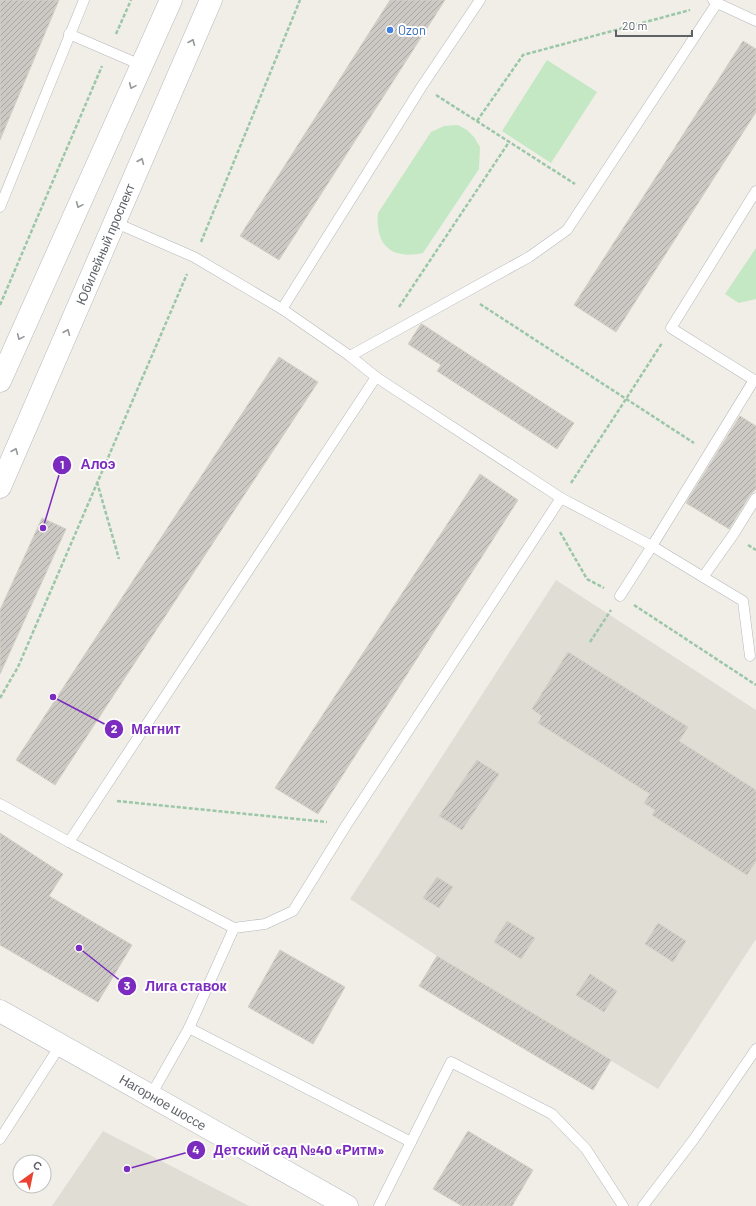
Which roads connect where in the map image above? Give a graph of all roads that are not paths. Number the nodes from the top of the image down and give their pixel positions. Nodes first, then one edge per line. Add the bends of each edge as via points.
1 (84, 0) edge
2 (171, 0) edge
3 (210, 0) edge
4 (480, 0) edge
5 (715, 1) edge
6 (756, 21) edge
7 (69, 34) junction
8 (141, 65) junction
9 (756, 191) edge
10 (0, 207) edge
11 (114, 222) junction
12 (282, 309) junction
13 (350, 356) junction
14 (376, 377) junction
15 (755, 380) edge
16 (0, 381) edge
17 (0, 487) edge
18 (561, 498) junction
19 (756, 498) edge
20 (652, 546) junction
21 (703, 577) junction
22 (620, 596) road end
23 (750, 656) dead end
24 (0, 804) edge
25 (69, 842) junction
26 (234, 928) junction
27 (0, 1011) edge
28 (188, 1028) junction
29 (61, 1044) junction
30 (756, 1049) edge
31 (151, 1095) junction
32 (0, 1139) edge
33 (411, 1142) junction
34 (347, 1206) edge
35 (379, 1206) edge
36 (623, 1206) edge
37 (643, 1206) edge

1 - 7 lane
2 - 8 main road
11 -> 3 main road, Юбилейный проспект
4 - 12 lane via 422,86
5 - 6 lane
5 - 13 lane via 567,230 530,257
7 - 8 lane
7 - 10 lane
8 -> 16 main road
9 - 15 lane via 671,328
11 - 12 lane via 194,257
17 -> 11 main road, Юбилейный проспект
12 - 13 lane
13 - 14 lane
14 - 18 lane
14 - 25 lane
15 - 20 lane
18 - 20 lane
18 - 26 lane via 347,824 293,911 264,924
19 - 21 lane
20 - 21 lane
20 - 22 lane
21 - 23 lane via 743,601
24 - 25 lane
25 - 26 lane
26 - 28 lane
27 - 29 main road, Нагорное шоссе
28 - 31 lane
28 - 33 lane
29 - 31 main road, Нагорное шоссе
29 - 32 lane
30 - 37 lane via 694,1139
31 - 34 main road, Нагорное шоссе
33 - 35 lane
33 - 36 lane via 451,1062 552,1114 586,1149

